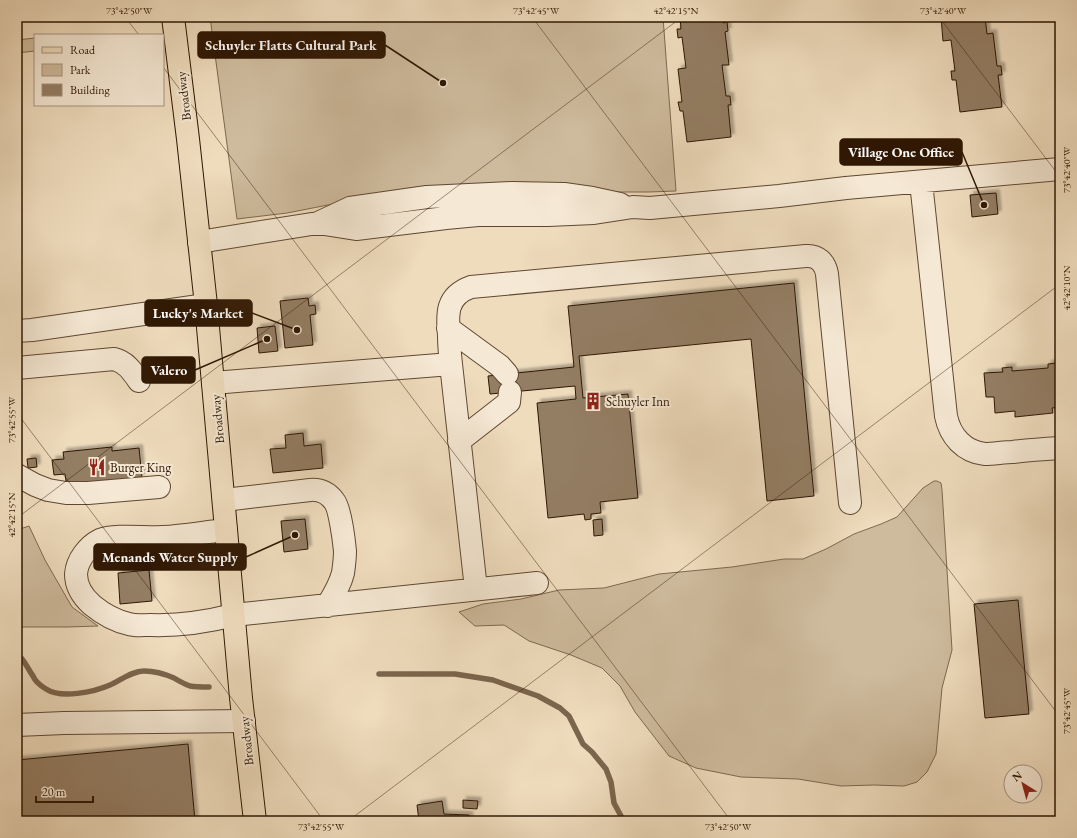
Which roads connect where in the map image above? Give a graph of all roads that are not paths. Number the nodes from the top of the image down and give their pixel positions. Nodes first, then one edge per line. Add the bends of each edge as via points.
1 (173, 17) edge
2 (1060, 169) edge
3 (921, 182) junction
4 (199, 242) junction
5 (206, 304) junction
6 (448, 328) junction
7 (17, 331) edge
8 (451, 364) junction
9 (17, 368) edge
10 (139, 381) dead end
11 (213, 383) junction
12 (459, 441) junction
13 (1060, 448) edge
14 (17, 475) edge
15 (159, 487) dead end
16 (224, 500) junction
17 (850, 503) dead end
18 (226, 530) junction
19 (537, 583) dead end
20 (476, 590) junction
21 (327, 606) junction
22 (234, 616) junction
23 (244, 721) junction
24 (17, 725) edge
25 (255, 821) edge

1 - 4 main road, Broadway
2 - 3 lane
3 - 4 lane via 650,208 564,194 512,193 420,198 350,208 318,223
3 - 13 lane via 949,427 955,438 964,446 980,453
4 - 5 main road, Broadway
5 - 7 lane
5 - 11 main road, Broadway
6 - 8 lane
6 - 12 lane via 500,366 509,383 509,402
6 - 17 lane via 448,311 454,298 471,287 816,257 824,264 827,274
8 - 11 lane
8 - 12 lane
9 - 10 lane via 114,359 123,362
11 - 16 main road, Broadway
12 - 20 lane
14 - 15 lane via 35,485 66,494
16 - 18 main road, Broadway
16 - 21 lane via 310,490 330,496 338,507 345,556 339,585
18 - 22 main road, Broadway
18 - 22 lane via 163,537 105,538 85,552 78,564 76,579 79,591 87,601 109,617 130,625 168,626
19 - 20 lane
20 - 21 lane
21 - 22 lane
22 - 23 main road, Broadway
23 - 24 lane
23 - 25 main road, Broadway

